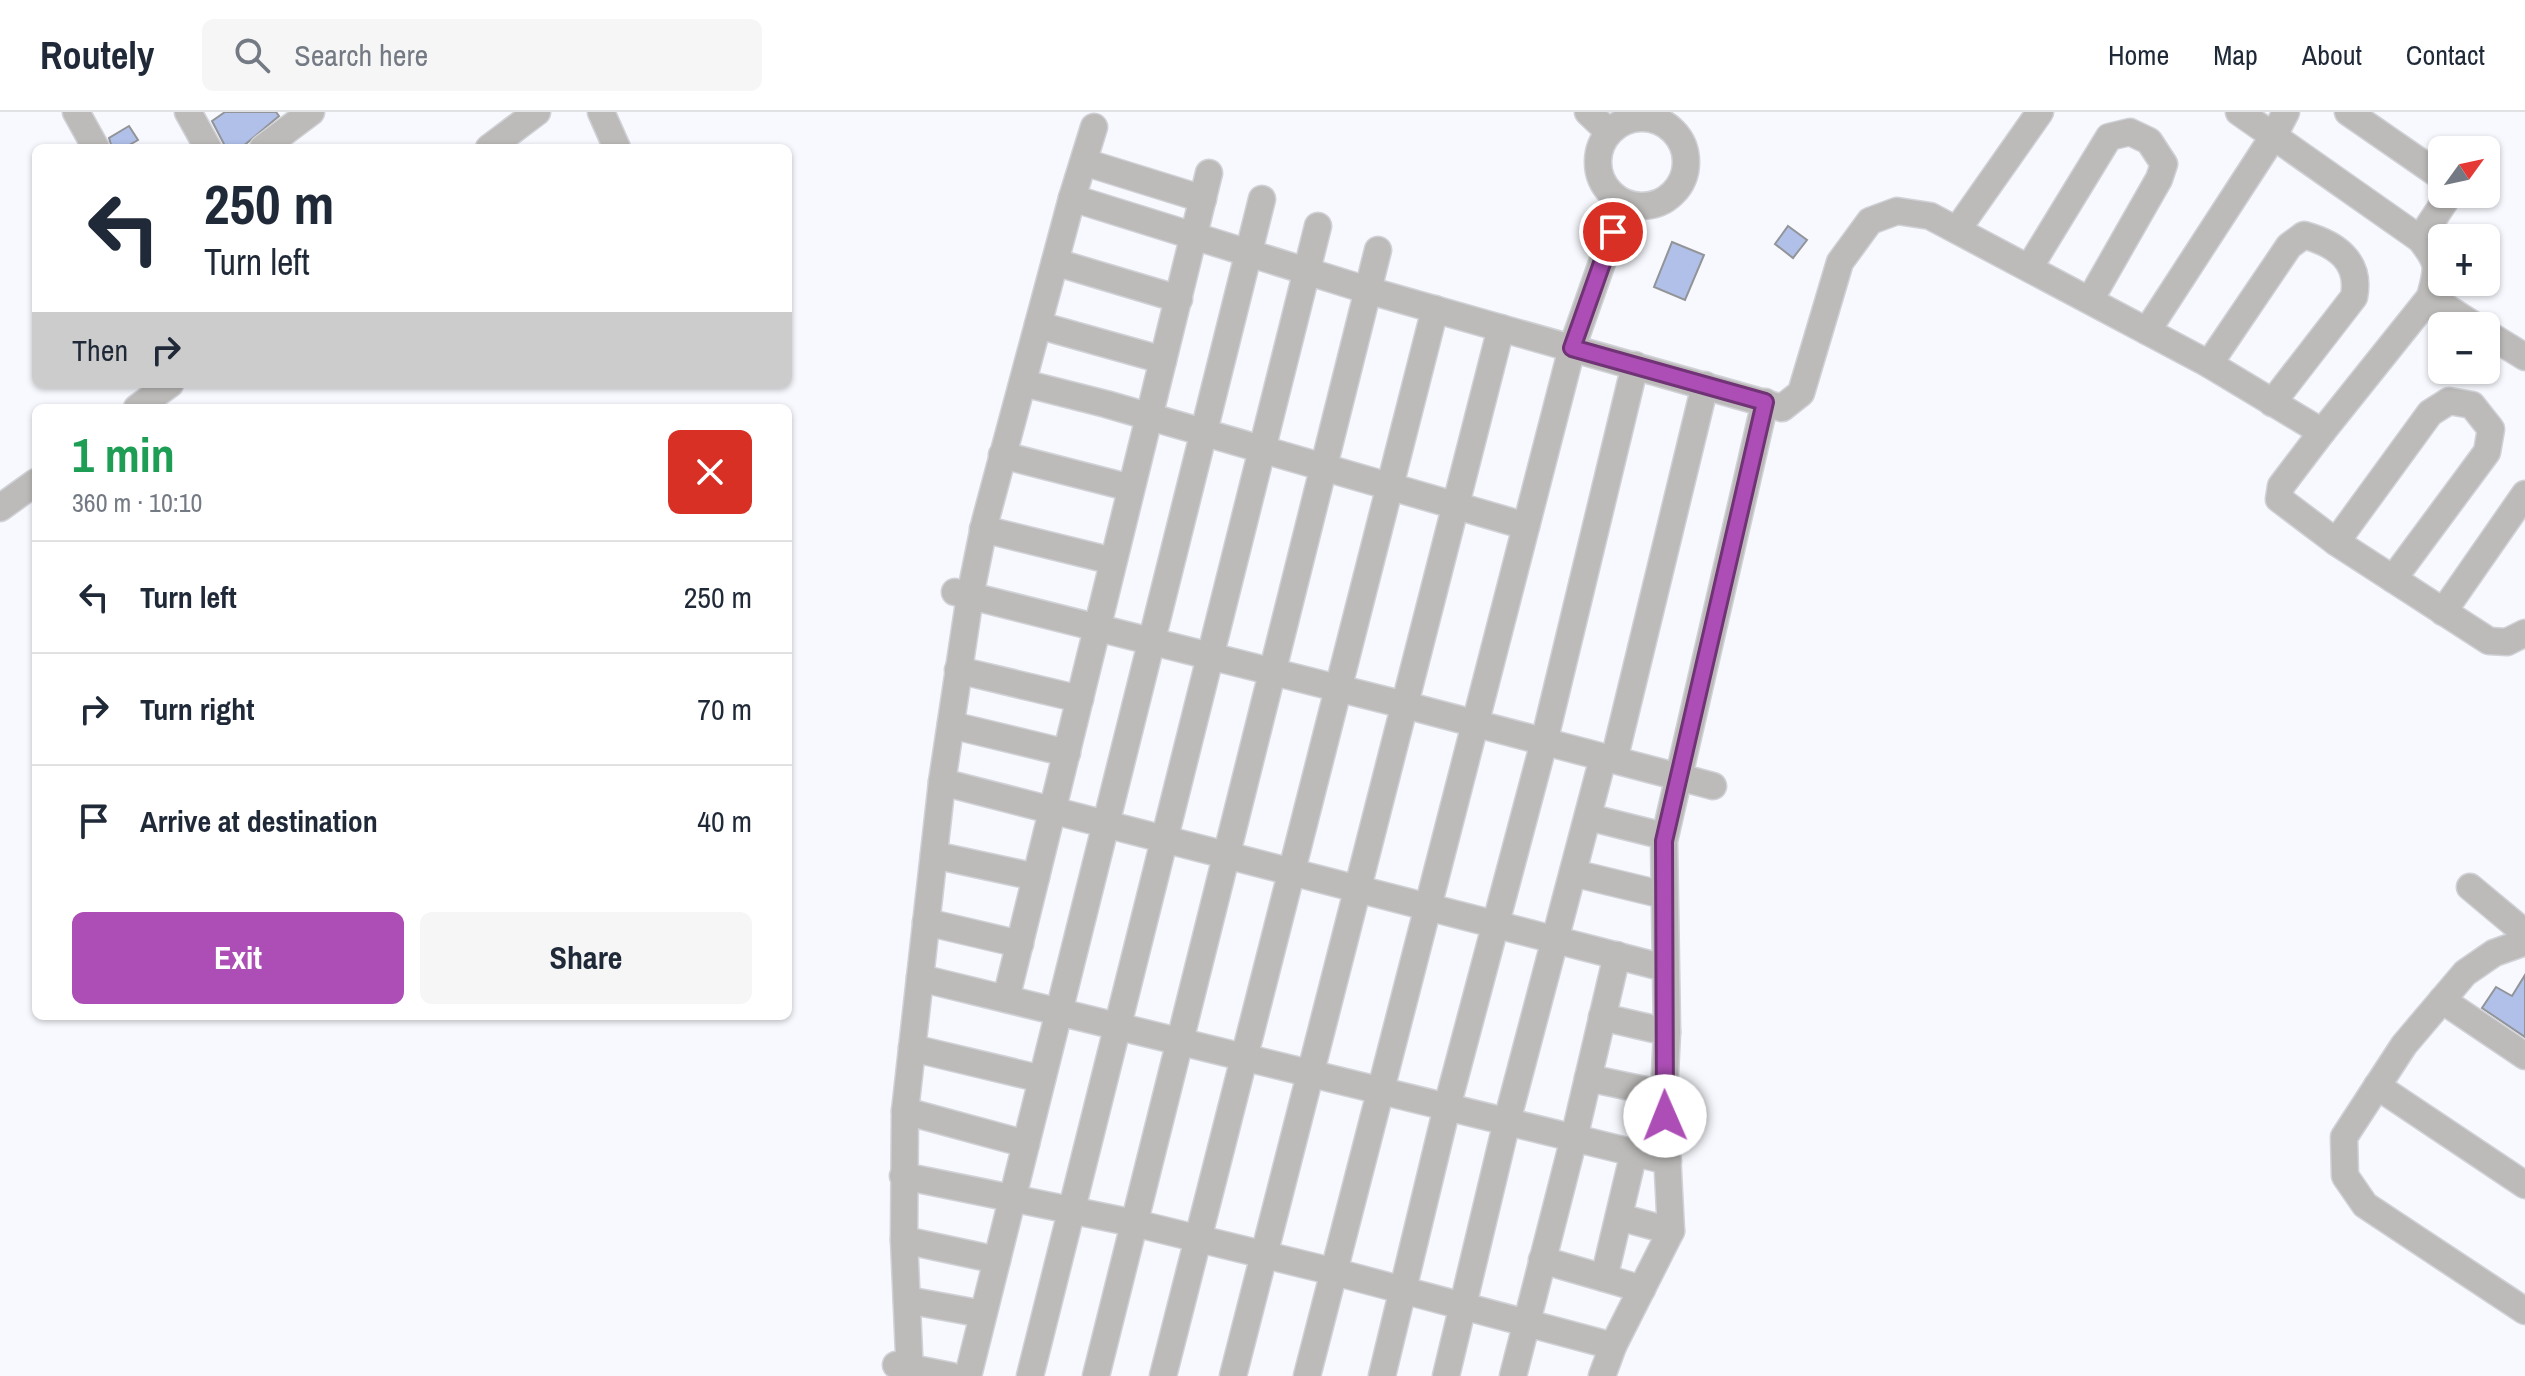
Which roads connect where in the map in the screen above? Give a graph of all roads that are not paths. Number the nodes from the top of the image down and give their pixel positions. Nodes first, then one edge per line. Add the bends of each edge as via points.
1 (76, 112) edge
2 (188, 112) edge
3 (311, 112) edge
4 (537, 112) edge
5 (601, 112) edge
6 (1588, 112) edge
7 (2040, 112) edge
8 (2239, 112) edge
9 (2286, 112) edge
10 (2348, 112) edge
11 (1094, 127) dead end
12 (1609, 132) junction
13 (2273, 137) junction
14 (94, 144) edge
15 (206, 144) edge
16 (268, 144) edge
17 (494, 144) edge
18 (615, 144) edge
19 (1084, 162) junction
20 (2428, 167) edge
21 (1209, 173) dead end
22 (1072, 198) junction
23 (1203, 199) junction
24 (1262, 199) dead end
25 (1623, 203) junction
26 (2440, 208) edge
27 (1318, 226) dead end
28 (1957, 230) junction
29 (1194, 236) junction
30 (2420, 239) junction
31 (1378, 250) dead end
32 (1248, 253) junction
33 (1055, 262) junction
34 (2029, 268) junction
35 (1306, 271) junction
36 (1367, 290) junction
37 (2430, 297) junction
38 (1179, 299) junction
39 (2090, 300) junction
40 (1435, 309) junction
41 (2453, 312) edge
42 (1038, 325) junction
43 (1501, 328) junction
44 (2147, 331) junction
45 (2500, 342) edge
46 (1572, 348) junction
47 (2525, 357) edge
48 (1163, 360) junction
49 (2209, 364) junction
50 (1635, 365) junction
51 (1023, 383) junction
52 (1705, 385) junction
53 (164, 388) edge
54 (1765, 402) junction
55 (2272, 403) junction
56 (142, 404) edge
57 (1149, 417) junction
58 (2322, 432) junction
59 (1203, 433) junction
60 (1261, 450) junction
61 (1002, 455) junction
62 (1322, 468) junction
63 (32, 485) edge
64 (1390, 487) junction
65 (1131, 488) junction
66 (2525, 494) edge
67 (1456, 506) junction
68 (0, 508) edge
69 (1526, 526) junction
70 (983, 529) junction
71 (2336, 542) junction
72 (1113, 561) junction
73 (2393, 579) junction
74 (962, 594) junction
75 (2443, 612) junction
76 (1098, 628) junction
77 (2525, 633) edge
78 (1151, 641) junction
79 (1210, 656) junction
80 (958, 670) junction
81 (1272, 671) junction
82 (1338, 688) junction
83 (1080, 699) junction
84 (1405, 705) junction
85 (1474, 723) junction
86 (951, 725) junction
87 (1544, 742) junction
88 (1067, 753) junction
89 (1609, 759) junction
90 (1677, 777) junction
91 (942, 782) junction
92 (1713, 786) dead end
93 (1053, 809) junction
94 (1588, 817) junction
95 (1106, 823) junction
96 (1664, 836) junction
97 (1164, 838) junction
98 (1226, 854) junction
99 (934, 855) junction
100 (1292, 871) junction
101 (1573, 873) junction
102 (1036, 877) junction
103 (2470, 887) dead end
104 (1358, 888) junction
105 (1664, 895) junction
106 (1428, 907) junction
107 (926, 922) junction
108 (1496, 924) junction
109 (2525, 933) edge
110 (1555, 939) junction
111 (2525, 942) edge
112 (1020, 944) junction
113 (1617, 955) junction
114 (1665, 968) junction
115 (920, 978) junction
116 (1006, 999) junction
117 (2442, 1000) junction
118 (1059, 1012) junction
119 (1602, 1017) junction
120 (1117, 1026) junction
121 (1667, 1032) junction
122 (1180, 1041) junction
123 (912, 1048) junction
124 (2525, 1056) edge
125 (1244, 1057) junction
126 (1311, 1073) junction
127 (1588, 1078) junction
128 (1042, 1079) junction
129 (2377, 1086) junction
130 (1381, 1091) junction
131 (1664, 1094) junction
132 (1447, 1107) junction
133 (905, 1111) junction
134 (1507, 1121) junction
135 (1574, 1138) junction
136 (1026, 1144) junction
137 (1634, 1152) junction
138 (1668, 1161) junction
139 (903, 1176) junction
140 (2525, 1185) edge
141 (1012, 1198) junction
142 (1071, 1210) junction
143 (1619, 1217) junction
144 (1134, 1223) junction
145 (1671, 1231) junction
146 (1198, 1239) junction
147 (904, 1240) junction
148 (1264, 1255) junction
149 (997, 1260) junction
150 (1542, 1260) junction
151 (1335, 1272) junction
152 (1604, 1278) junction
153 (1642, 1289) junction
154 (1403, 1290) junction
155 (907, 1300) junction
156 (1462, 1306) junction
157 (2525, 1311) edge
158 (983, 1314) junction
159 (1526, 1323) junction
160 (1613, 1346) junction
161 (904, 1369) edge
162 (951, 1376) edge
163 (968, 1376) edge
164 (1030, 1376) edge
165 (1096, 1376) edge
166 (1163, 1376) edge
167 (1233, 1376) edge
168 (1307, 1376) edge
169 (1382, 1376) edge
170 (1446, 1376) edge
171 (1513, 1376) edge
172 (1602, 1376) edge

1 - 14 street
2 - 15 street
3 - 16 street
4 - 17 street
5 - 18 street
6 - 12 street
7 - 28 street
8 - 13 street
9 - 13 street
10 - 20 street
11 - 19 street
12 - 25 street via 1599,150 1598,170 1607,190
12 - 25 street via 1627,120 1649,118 1670,127 1685,154 1681,186 1665,201 1644,207
13 - 30 street
13 - 44 street
19 - 22 street
19 - 23 street
21 - 23 street
22 - 29 street
22 - 33 street
23 - 29 street
24 - 32 street
25 - 46 street
26 - 30 street
27 - 35 street
28 - 34 street
28 - 54 street via 1930,216 1897,211 1870,221 1840,262 1801,393 1782,408
29 - 32 street
29 - 38 street
30 - 37 street via 2437,271
31 - 36 street
32 - 35 street
32 - 59 street
33 - 38 street
33 - 42 street
34 - 39 street
34 - 39 street via 2109,137 2130,132 2149,141 2164,164 2159,179
35 - 36 street
35 - 60 street
36 - 40 street
36 - 62 street
37 - 41 street
37 - 58 street
38 - 48 street
39 - 44 street
40 - 43 street
40 - 64 street
42 - 48 street
42 - 51 street
43 - 46 street
43 - 67 street
44 - 49 street
45 - 47 street
46 - 50 street
46 - 69 street
48 - 57 street
49 - 55 street
49 - 55 street via 2289,246 2304,235 2326,241 2354,268 2354,297
50 - 52 street
50 - 87 street
51 - 57 street
51 - 61 street
52 - 54 street
52 - 89 street
53 - 56 street
54 - 90 street
55 - 58 street
57 - 59 street
57 - 65 street
58 - 71 street via 2281,486 2279,499
59 - 60 street
59 - 78 street
60 - 62 street
60 - 79 street
61 - 65 street
61 - 70 street
62 - 64 street
62 - 81 street
63 - 68 street
64 - 67 street
64 - 82 street
65 - 72 street
66 - 75 street
67 - 69 street
67 - 84 street
69 - 85 street
70 - 72 street
70 - 74 street
71 - 73 street
71 - 73 street via 2430,413 2449,401 2472,405 2491,429 2487,452
72 - 76 street
73 - 75 street
74 - 76 street
74 - 80 street
75 - 77 street via 2489,641 2507,642
76 - 78 street
76 - 83 street
78 - 79 street
78 - 95 street
79 - 81 street
79 - 97 street
80 - 83 street
80 - 86 street
81 - 82 street
81 - 98 street
82 - 84 street
82 - 100 street
83 - 88 street
84 - 85 street
84 - 104 street
85 - 87 street
85 - 106 street
86 - 88 street
86 - 91 street
87 - 89 street
87 - 108 street
88 - 93 street
89 - 90 street
89 - 94 street
90 - 92 street
90 - 96 street
91 - 93 street
91 - 99 street
93 - 95 street
93 - 102 street
94 - 96 street
94 - 101 street
95 - 97 street
95 - 118 street
96 - 105 street
97 - 98 street
97 - 120 street
98 - 100 street
98 - 122 street
99 - 102 street
99 - 107 street
100 - 104 street
100 - 125 street
101 - 105 street
101 - 110 street
102 - 112 street
103 - 109 street
104 - 106 street
104 - 126 street
105 - 114 street
106 - 108 street
106 - 130 street
107 - 112 street
107 - 115 street
108 - 110 street
108 - 132 street
110 - 113 street
110 - 134 street
111 - 117 street via 2494,953 2465,973
112 - 116 street
113 - 114 street
113 - 119 street
114 - 121 street
115 - 116 street
115 - 123 street
116 - 118 street
117 - 124 street
117 - 129 street
118 - 120 street
118 - 128 street
119 - 121 street
119 - 127 street
120 - 122 street
120 - 142 street
121 - 131 street
122 - 125 street
122 - 144 street
123 - 128 street
123 - 133 street
125 - 126 street
125 - 146 street
126 - 130 street
126 - 148 street
127 - 131 street
127 - 135 street
128 - 136 street
129 - 140 street
129 - 157 street via 2344,1137 2345,1176 2365,1205
130 - 132 street
130 - 151 street
131 - 138 street
132 - 134 street
132 - 154 street
133 - 136 street
133 - 139 street
134 - 135 street
134 - 156 street
135 - 137 street
135 - 150 street
136 - 141 street
137 - 138 street
137 - 143 street
138 - 145 street
139 - 141 street
139 - 147 street
141 - 142 street
141 - 149 street
142 - 144 street
142 - 164 street
143 - 145 street
143 - 152 street
144 - 146 street
144 - 165 street
145 - 153 street
146 - 148 street
146 - 166 street
147 - 149 street
147 - 155 street
148 - 151 street
148 - 167 street
149 - 158 street
150 - 152 street
150 - 159 street
151 - 154 street
151 - 168 street
152 - 153 street
153 - 160 street
154 - 156 street
154 - 169 street
155 - 158 street
155 - 161 street
156 - 159 street
156 - 170 street
158 - 163 street
159 - 160 street
159 - 171 street
160 - 172 street
161 - 162 street

